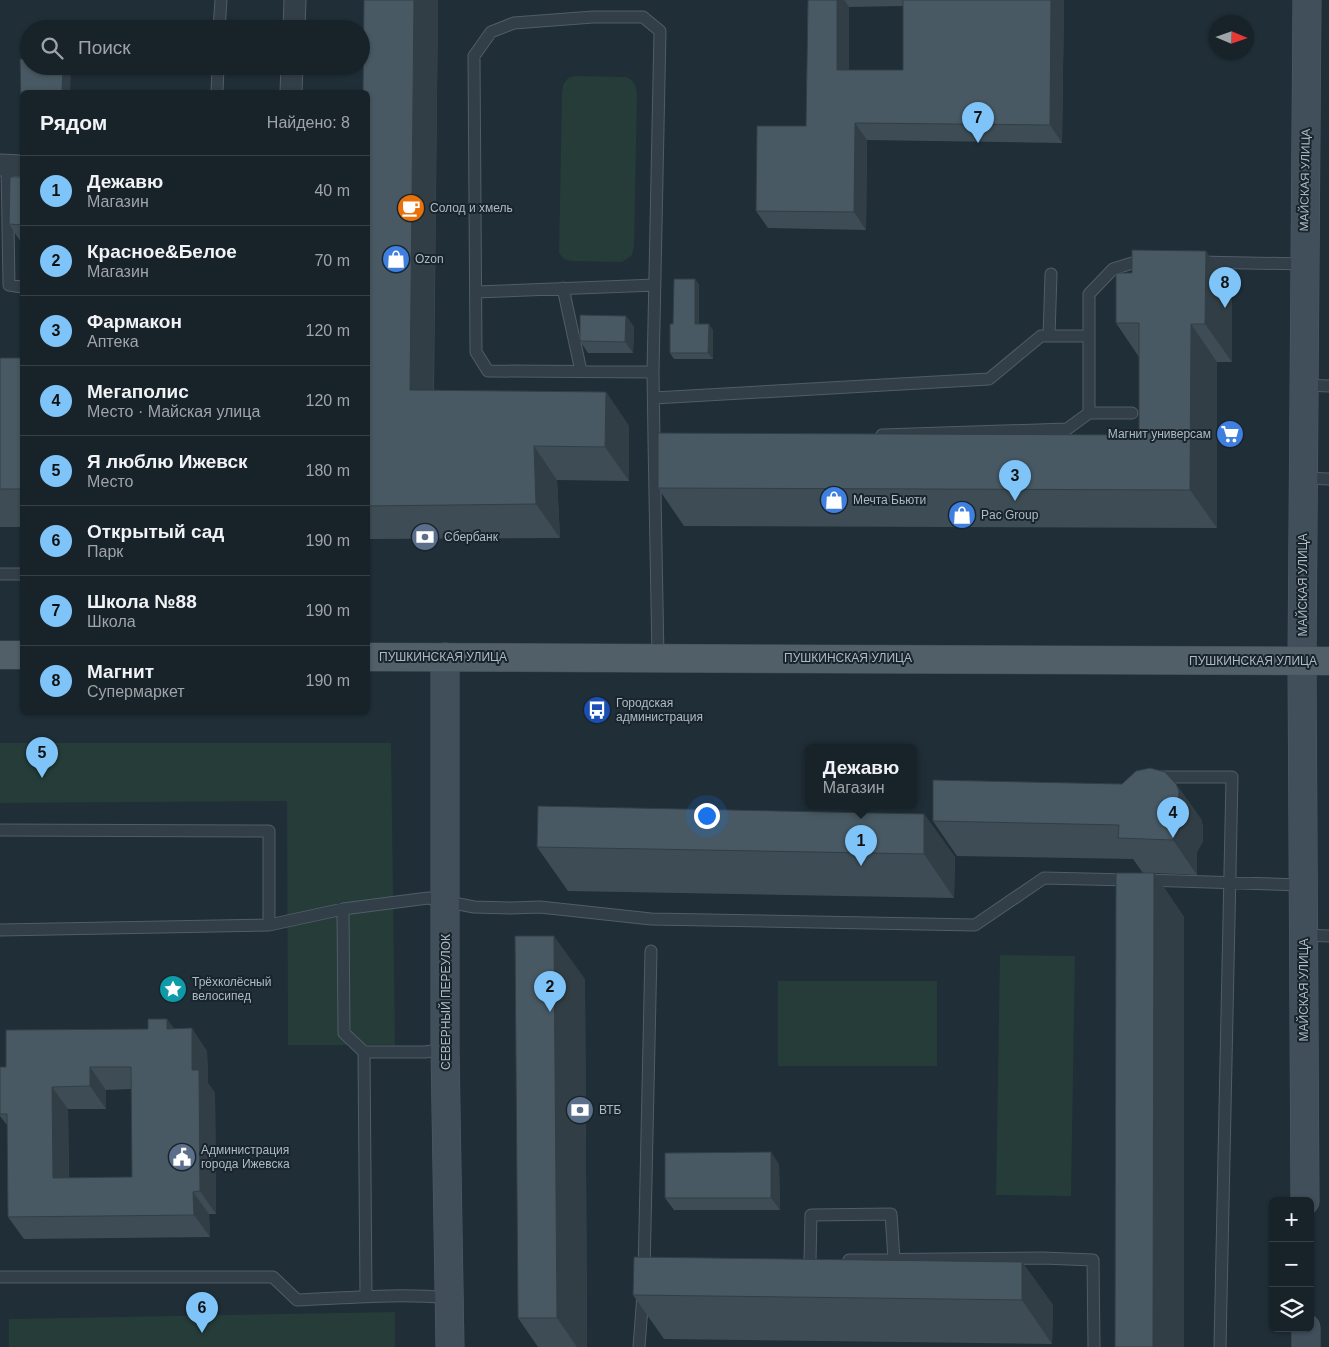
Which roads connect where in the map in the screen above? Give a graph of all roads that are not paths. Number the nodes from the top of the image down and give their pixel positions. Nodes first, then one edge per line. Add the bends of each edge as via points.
1 (220, 0) edge
2 (295, 0) edge
3 (1307, 0) edge
4 (220, 20) edge
5 (294, 20) edge
6 (218, 75) edge
7 (291, 75) edge
8 (217, 90) edge
9 (290, 90) edge
10 (10, 166) edge
11 (1159, 261) edge
12 (1188, 262) edge
13 (1304, 264) junction
14 (1052, 274) dead end
15 (655, 285) junction
16 (20, 286) edge
17 (563, 288) junction
18 (476, 292) junction
19 (1049, 336) junction
20 (1089, 336) junction
21 (580, 371) junction
22 (653, 372) junction
23 (1317, 385) edge
24 (654, 398) junction
25 (1132, 412) dead end
26 (1089, 413) junction
27 (870, 435) edge
28 (654, 441) junction
29 (673, 441) edge
30 (1316, 479) edge
31 (0, 574) edge
32 (20, 574) edge
33 (0, 655) edge
34 (20, 655) edge
35 (370, 657) edge
36 (445, 657) junction
37 (658, 657) junction
38 (1316, 661) edge
39 (1162, 777) edge
40 (0, 830) edge
41 (1230, 882) junction
42 (1304, 885) junction
43 (445, 901) junction
44 (343, 909) junction
45 (269, 925) junction
46 (0, 930) edge
47 (1316, 935) edge
48 (651, 951) dead end
49 (446, 1049) junction
50 (364, 1052) junction
51 (1305, 1197) edge
52 (894, 1259) junction
53 (838, 1260) edge
54 (810, 1261) edge
55 (0, 1277) edge
56 (366, 1296) junction
57 (449, 1298) junction
58 (1306, 1332) edge
59 (450, 1347) edge
60 (639, 1347) edge
61 (1094, 1347) edge
62 (1220, 1347) edge
63 (1306, 1347) edge

1 - 4 lane
2 - 5 street
3 - 13 street, МАЙСКАЯ УЛИЦА
6 - 8 lane
7 - 9 street
10 - 16 lane via 9,285
11 - 20 lane via 1139,261 1113,269 1090,294
12 - 13 lane
13 - 23 street, МАЙСКАЯ УЛИЦА
14 - 19 lane
15 - 17 lane
15 - 18 lane via 660,31 643,17 593,18 514,23 491,32 474,56
15 - 22 lane
17 - 18 lane
17 - 21 lane
18 - 21 lane via 476,352 488,371
19 - 20 lane
19 - 24 lane via 1041,336 989,378
20 - 26 lane
21 - 22 lane
22 - 24 lane
23 - 30 street, МАЙСКАЯ УЛИЦА
24 - 28 lane
25 - 26 lane
26 - 27 lane via 1067,429
28 - 29 lane
28 - 37 lane
30 - 38 street, МАЙСКАЯ УЛИЦА
31 - 32 lane
33 - 34 main road
35 - 36 main road, ПУШКИНСКАЯ УЛИЦА
36 - 37 main road, ПУШКИНСКАЯ УЛИЦА
36 - 43 street, СЕВЕРНЫЙ ПЕРЕУЛОК
37 - 38 main road, ПУШКИНСКАЯ УЛИЦА
38 - 42 street, МАЙСКАЯ УЛИЦА
39 - 41 lane via 1232,777
40 - 45 lane via 269,831
41 - 42 lane
41 - 43 lane via 1044,878 975,925 651,919 540,906 511,908
41 - 62 lane
42 - 47 street, МАЙСКАЯ УЛИЦА
43 - 44 lane via 428,898
43 - 49 street, СЕВЕРНЫЙ ПЕРЕУЛОК
44 - 45 lane
44 - 50 lane via 344,1033
45 - 46 lane
47 - 51 street, МАЙСКАЯ УЛИЦА
48 - 60 lane via 650,1264
49 - 50 lane
49 - 57 street, СЕВЕРНЫЙ ПЕРЕУЛОК
50 - 56 lane
52 - 53 lane
52 - 54 lane via 891,1214 811,1215
52 - 61 lane via 1093,1260
55 - 56 lane via 273,1277 297,1300
56 - 57 lane
57 - 59 street, СЕВЕРНЫЙ ПЕРЕУЛОК
58 - 63 street

